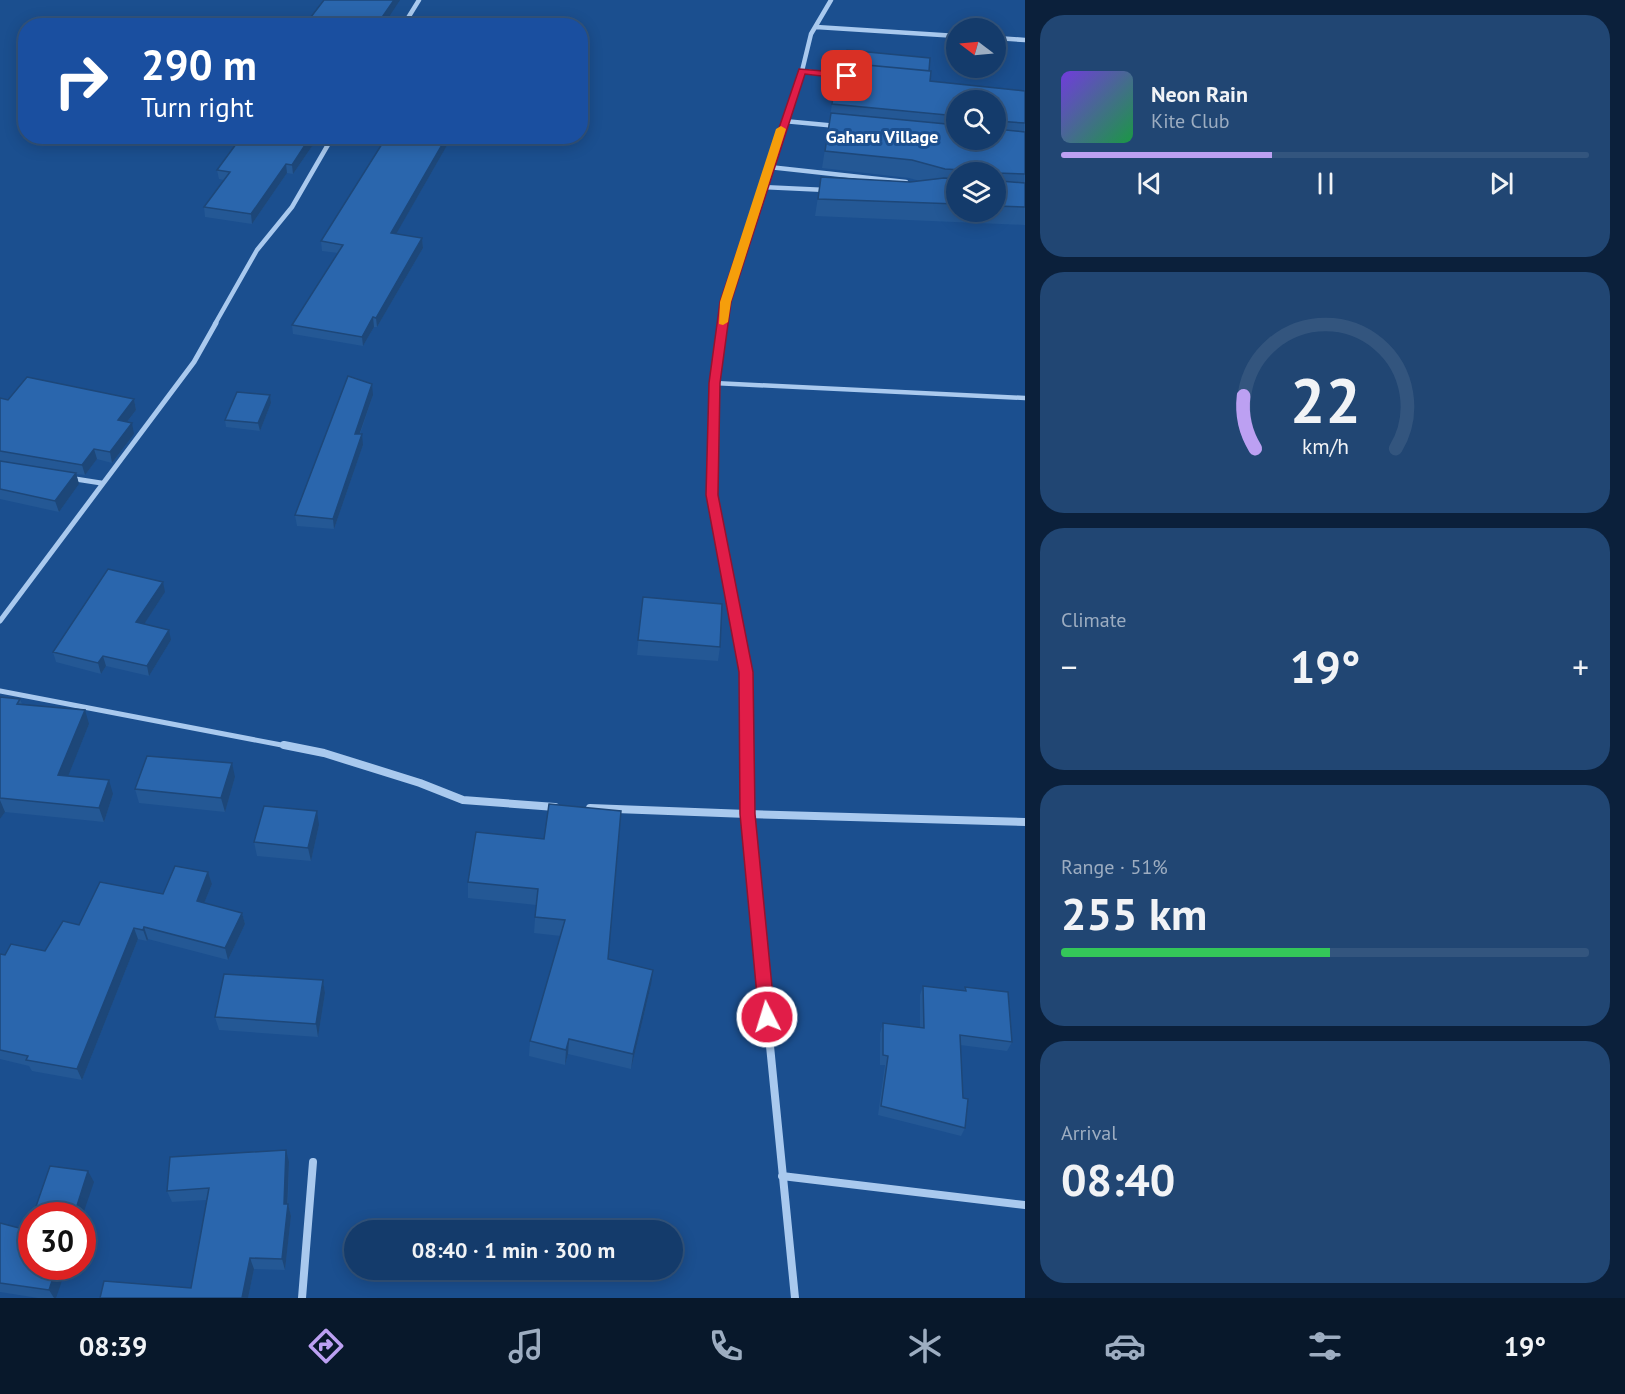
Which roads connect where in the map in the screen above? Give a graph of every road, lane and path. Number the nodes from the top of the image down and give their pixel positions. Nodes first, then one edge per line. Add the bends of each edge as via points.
1 (419, 0) edge
2 (831, 0) edge
3 (408, 18) edge
4 (816, 27) junction
5 (946, 35) edge
6 (1006, 39) edge
7 (1025, 40) edge
8 (802, 71) junction
9 (849, 76) edge
10 (784, 121) junction
11 (841, 126) edge
12 (328, 144) edge
13 (769, 167) junction
14 (908, 182) edge
15 (762, 187) junction
16 (834, 191) edge
17 (714, 383) junction
18 (1025, 398) edge
19 (56, 475) edge
20 (101, 483) junction
21 (0, 621) edge
22 (0, 691) edge
23 (569, 807) edge
24 (580, 808) edge
25 (747, 814) junction
26 (1025, 822) edge
27 (313, 1162) dead end
28 (782, 1176) junction
29 (1025, 1205) edge
30 (302, 1298) edge
31 (795, 1298) edge

1 - 3 street
2 - 4 street
4 - 5 street
4 - 8 street
6 - 7 street
8 - 9 street
8 - 10 street
10 - 11 street
10 - 13 street
12 - 20 street via 292,207 257,250 194,362
13 - 14 street
13 - 15 street
15 - 16 street
15 - 17 street via 725,302
17 - 18 lane
17 - 25 street via 712,495 746,672
19 - 20 street
20 - 21 street
22 - 23 street via 324,753 463,800
24 - 25 street
25 - 26 street
25 - 28 street
27 - 30 street
28 - 29 street
28 - 31 street

